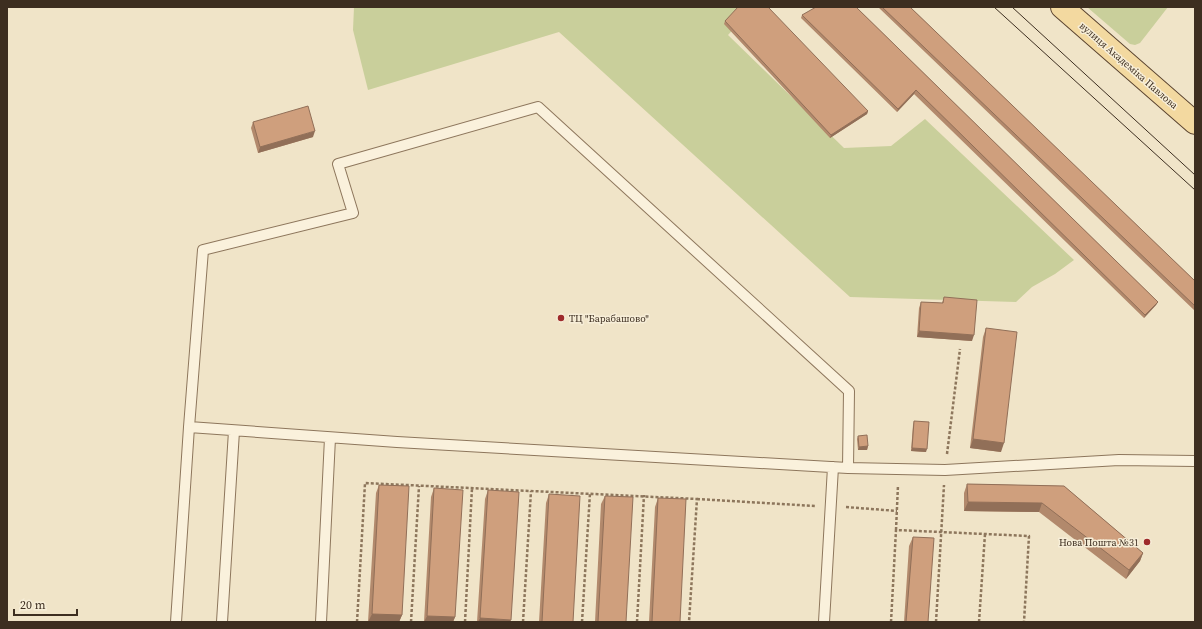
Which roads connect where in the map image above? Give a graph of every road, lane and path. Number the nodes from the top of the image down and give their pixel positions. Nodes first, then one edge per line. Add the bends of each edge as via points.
1 (1062, 7) edge
2 (1195, 123) edge
3 (960, 349) dead end
4 (189, 427) junction
5 (234, 431) junction
6 (330, 438) junction
7 (1195, 461) edge
8 (833, 467) junction
9 (848, 468) junction
10 (899, 469) junction
11 (945, 470) junction
12 (419, 486) junction
13 (472, 488) junction
14 (531, 491) junction
15 (590, 493) junction
16 (644, 495) junction
17 (697, 499) junction
18 (830, 506) junction
19 (897, 511) junction
20 (896, 530) junction
21 (942, 532) junction
22 (985, 534) junction
23 (176, 622) edge
24 (222, 622) edge
25 (321, 622) edge
26 (357, 622) edge
27 (411, 622) edge
28 (465, 622) edge
29 (523, 622) edge
30 (582, 622) edge
31 (637, 622) edge
32 (689, 622) edge
33 (824, 622) edge
34 (891, 622) edge
35 (936, 622) edge
36 (979, 622) edge
37 (1024, 622) edge

1 - 2 main road, вулиця Академіка Павлова
3 - 11 path
4 - 5 lane
4 - 9 lane via 203,250 353,213 338,164 538,108 849,391
4 - 23 lane
5 - 6 lane
5 - 24 lane
6 - 8 lane
6 - 25 lane
7 - 11 lane via 1119,460
8 - 9 lane
8 - 18 lane
9 - 10 lane
10 - 11 lane
10 - 19 path
11 - 21 path
12 - 13 path
12 - 26 path via 365,483
12 - 27 path
13 - 14 path
13 - 28 path
14 - 15 path
14 - 29 path
15 - 16 path
15 - 30 path
16 - 17 path
16 - 31 path
17 - 18 path
17 - 32 path
18 - 19 path
18 - 33 lane
19 - 20 path
20 - 21 path
20 - 34 path
21 - 22 path
21 - 35 path
22 - 36 path
22 - 37 path via 1029,536

